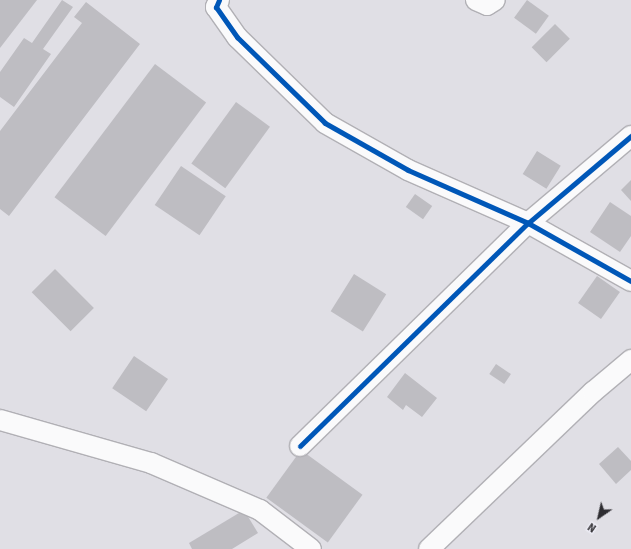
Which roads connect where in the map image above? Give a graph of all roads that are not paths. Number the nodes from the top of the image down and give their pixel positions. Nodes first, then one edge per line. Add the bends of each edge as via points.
1 (219, 0) edge
2 (476, 0) edge
3 (495, 0) edge
4 (631, 136) edge
5 (528, 223) junction
6 (631, 281) edge
7 (631, 360) edge
8 (0, 420) edge
9 (300, 446) dead end
10 (311, 549) edge
11 (428, 549) edge

1 - 5 street via 216,7 237,37 325,123 408,170
2 - 3 street via 487,5
4 - 5 street
5 - 6 street
5 - 9 street
7 - 11 street via 593,392
8 - 10 street via 151,463 260,510

